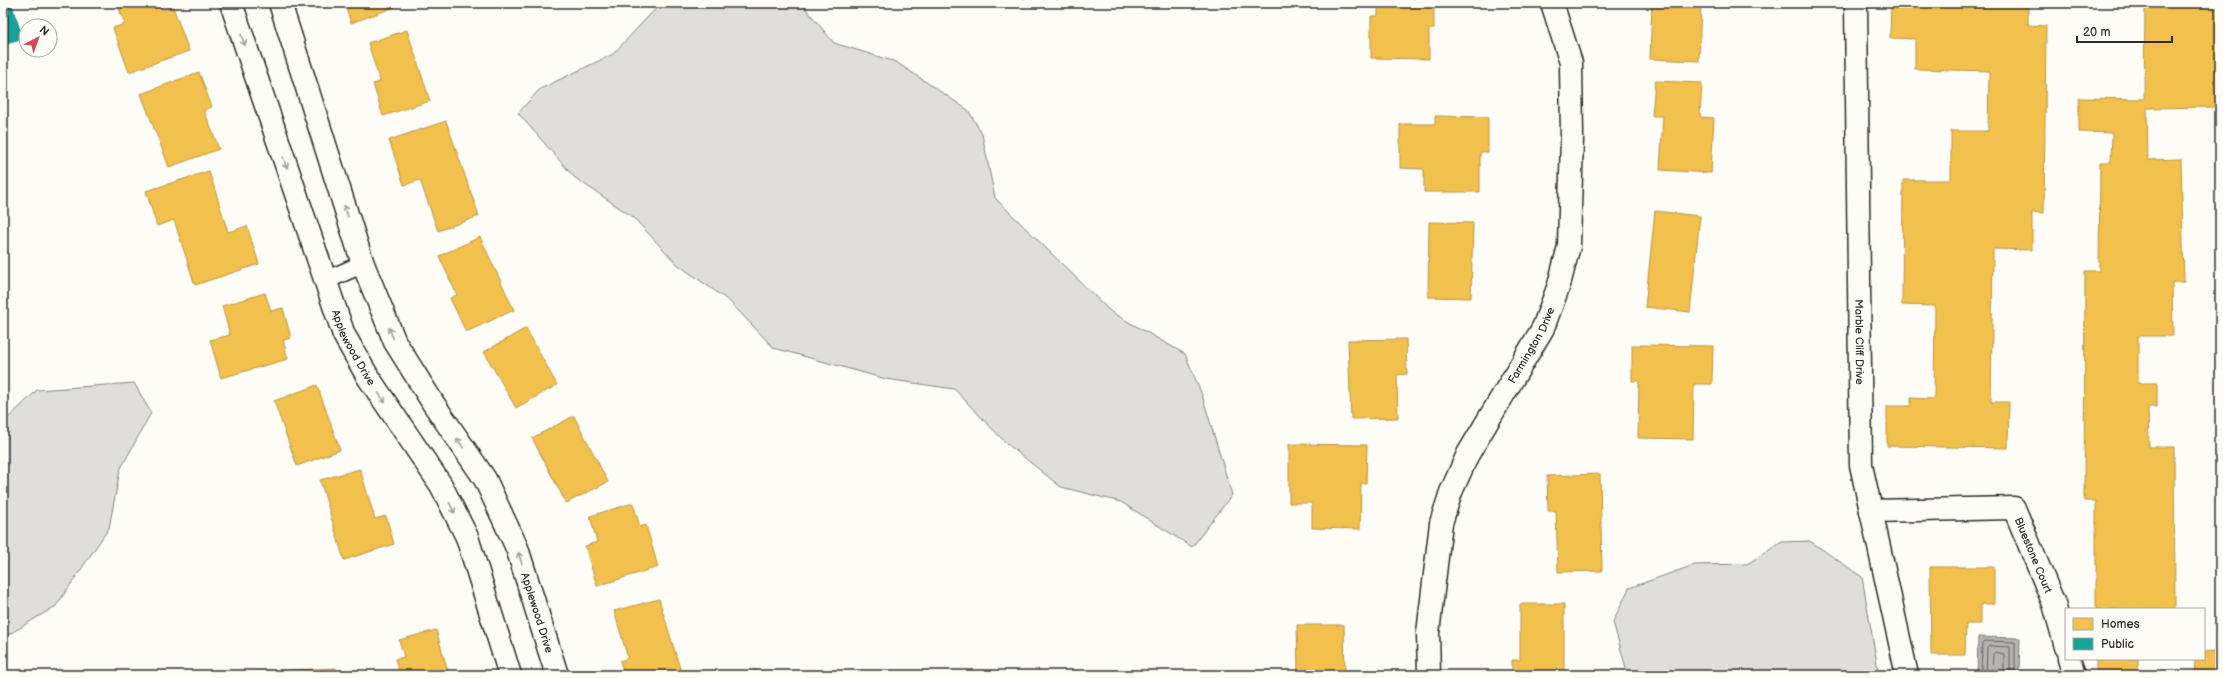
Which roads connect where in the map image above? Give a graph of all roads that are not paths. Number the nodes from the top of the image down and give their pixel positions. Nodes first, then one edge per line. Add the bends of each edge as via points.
1 (231, 3) edge
2 (280, 3) edge
3 (1552, 3) edge
4 (1856, 3) edge
5 (363, 264) junction
6 (324, 281) junction
7 (1871, 512) junction
8 (2065, 643) edge
9 (2069, 660) edge
10 (510, 675) edge
11 (557, 675) edge
12 (1429, 675) edge
13 (1907, 675) edge
14 (2074, 675) edge

1 -> 6 street, Applewood Drive
5 -> 2 street, Applewood Drive
3 - 12 street, Farmington Drive via 1571,63 1569,246 1543,328 1468,454 1441,522 1428,633
4 - 7 street, Marble Cliff Drive via 1861,465
5 - 6 lane
11 -> 5 street, Applewood Drive via 517,548 485,479 395,342
6 -> 10 street, Applewood Drive via 344,335 368,377 441,485 467,537
7 - 8 street, Bluestone Court via 2014,508 2054,604
7 - 13 street, Marble Cliff Drive
9 - 14 street

